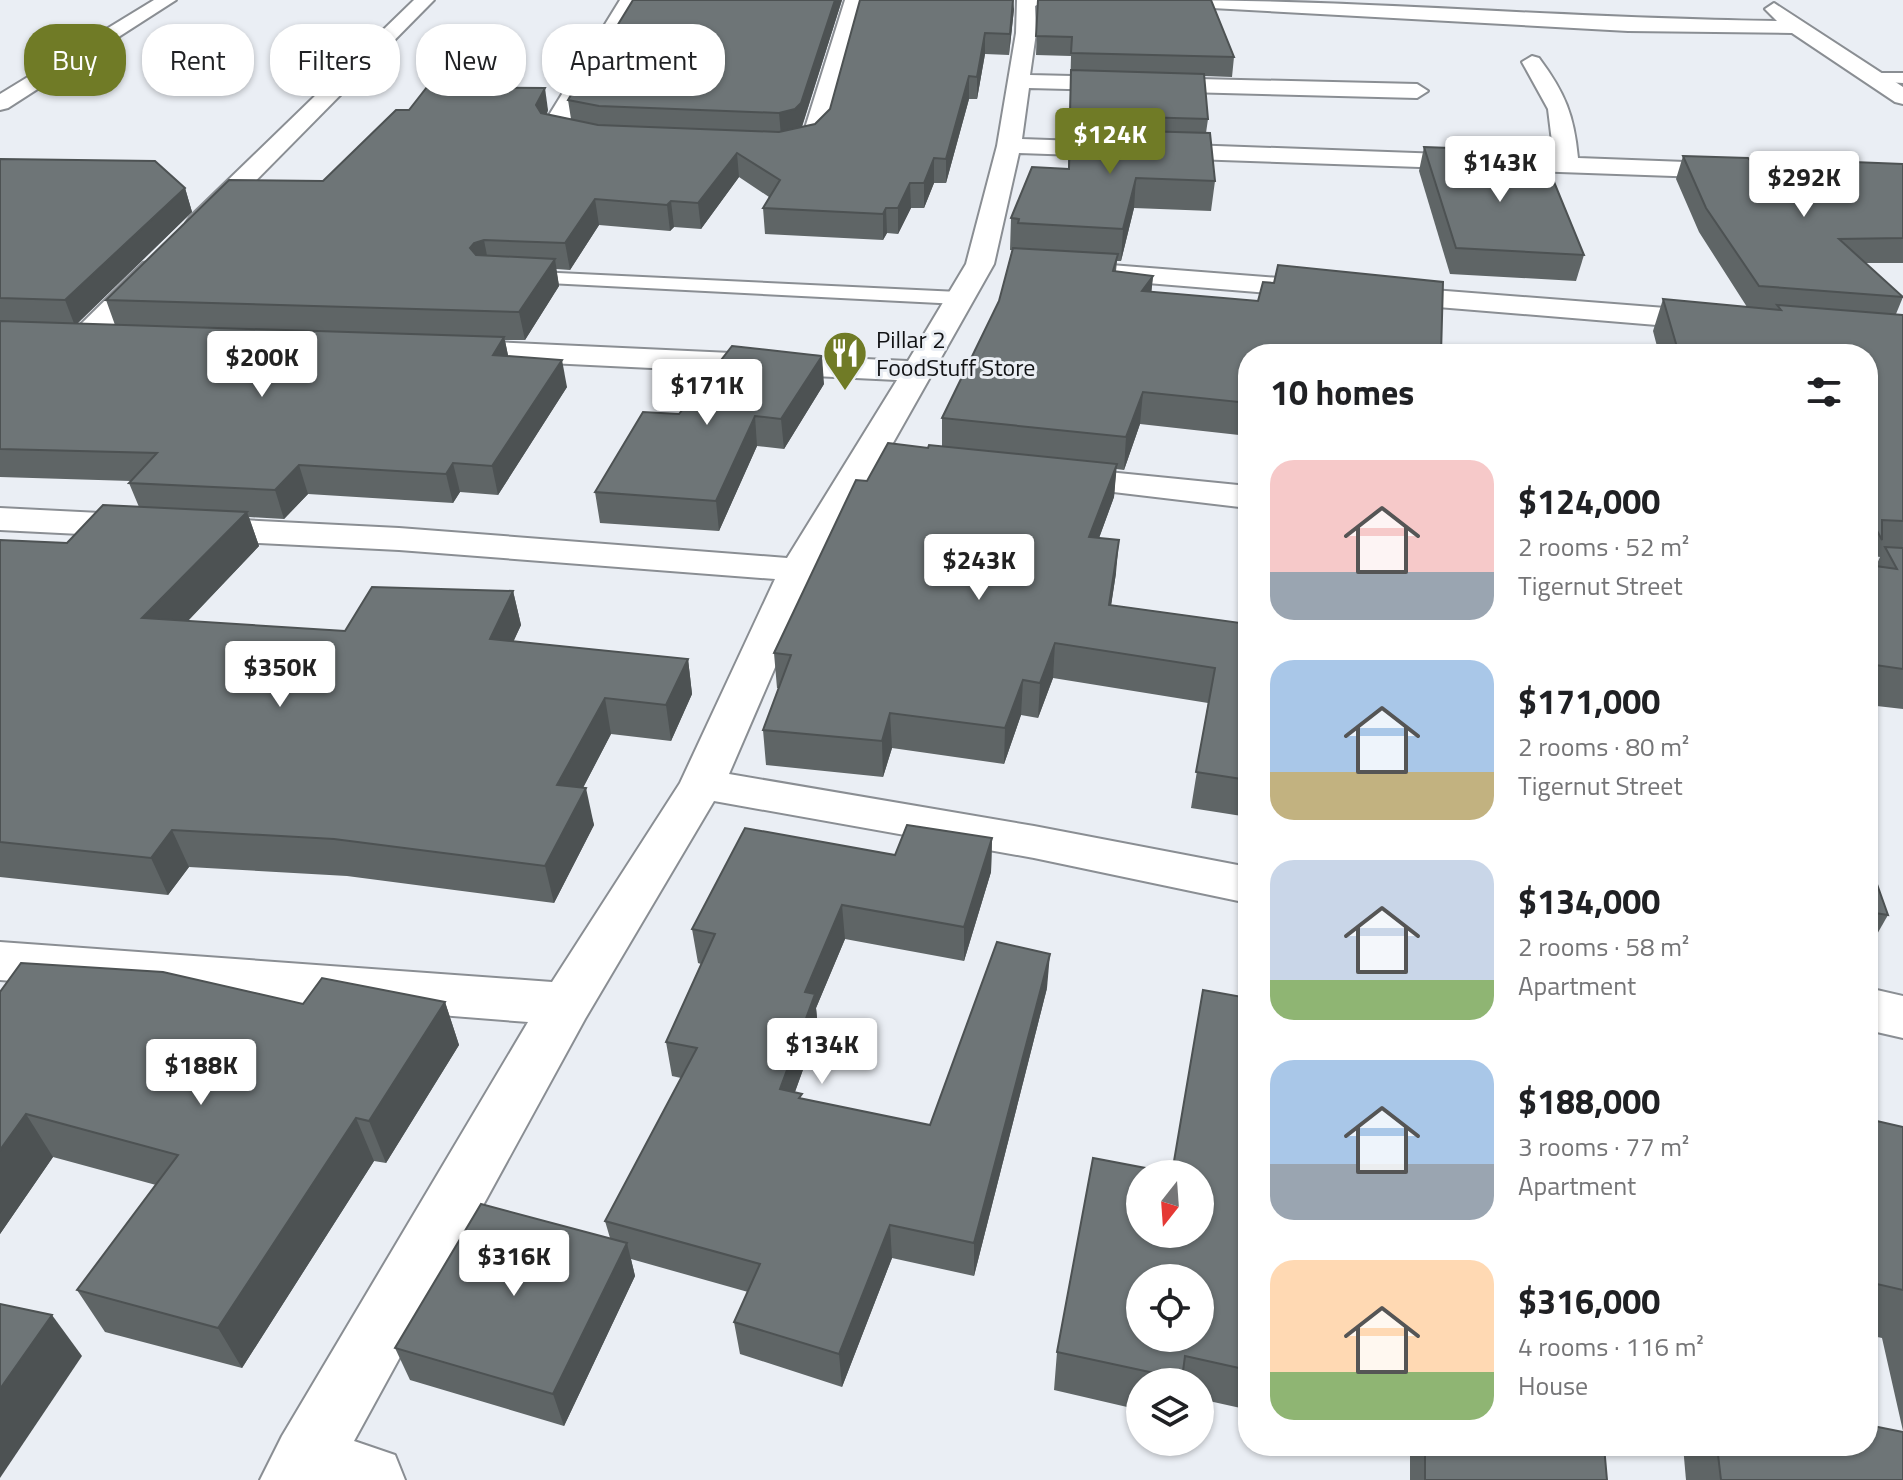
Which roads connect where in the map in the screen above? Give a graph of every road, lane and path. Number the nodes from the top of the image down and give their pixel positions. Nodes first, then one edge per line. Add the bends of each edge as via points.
1 (167, 0) edge
2 (425, 0) edge
3 (629, 0) edge
4 (854, 0) edge
5 (1037, 0) edge
6 (1175, 0) edge
7 (1763, 0) edge
8 (1796, 27) junction
9 (1532, 62) dead end
10 (1874, 78) junction
11 (1903, 78) edge
12 (1019, 81) junction
13 (1417, 91) dead end
14 (1903, 97) edge
15 (0, 103) edge
16 (631, 140) edge
17 (751, 145) edge
18 (1009, 146) junction
19 (1566, 164) junction
20 (1745, 171) junction
21 (1903, 177) edge
22 (1765, 194) edge
23 (1042, 268) edge
24 (489, 275) edge
25 (983, 276) junction
26 (1748, 324) edge
27 (117, 338) edge
28 (420, 348) edge
29 (916, 371) junction
30 (1027, 473) edge
31 (1238, 496) edge
32 (0, 519) edge
33 (798, 570) junction
34 (702, 784) junction
35 (1238, 883) edge
36 (0, 961) edge
37 (566, 1004) junction
38 (1878, 1011) edge
39 (1903, 1017) edge
40 (301, 1470) edge
41 (370, 1480) edge

1 - 15 street
2 - 27 street via 176,246 71,337
3 - 16 street via 555,129
4 - 17 street via 816,131 806,140 781,146
5 - 12 street via 1026,0
6 - 8 street via 1628,25
7 - 8 street
8 - 10 street
9 - 19 street via 1555,93 1563,116
10 - 11 lane
10 - 14 street
12 - 13 street
12 - 18 street
18 - 19 street
18 - 25 street
19 - 20 street
20 - 21 street
20 - 22 lane
23 - 26 street
24 - 25 lane
25 - 29 street
28 - 29 street
29 - 33 street via 884,459
30 - 31 street
32 - 33 street via 621,553
33 - 34 street
34 - 35 street
34 - 37 street
36 - 37 street
37 - 40 street
38 - 39 street
40 - 41 street

